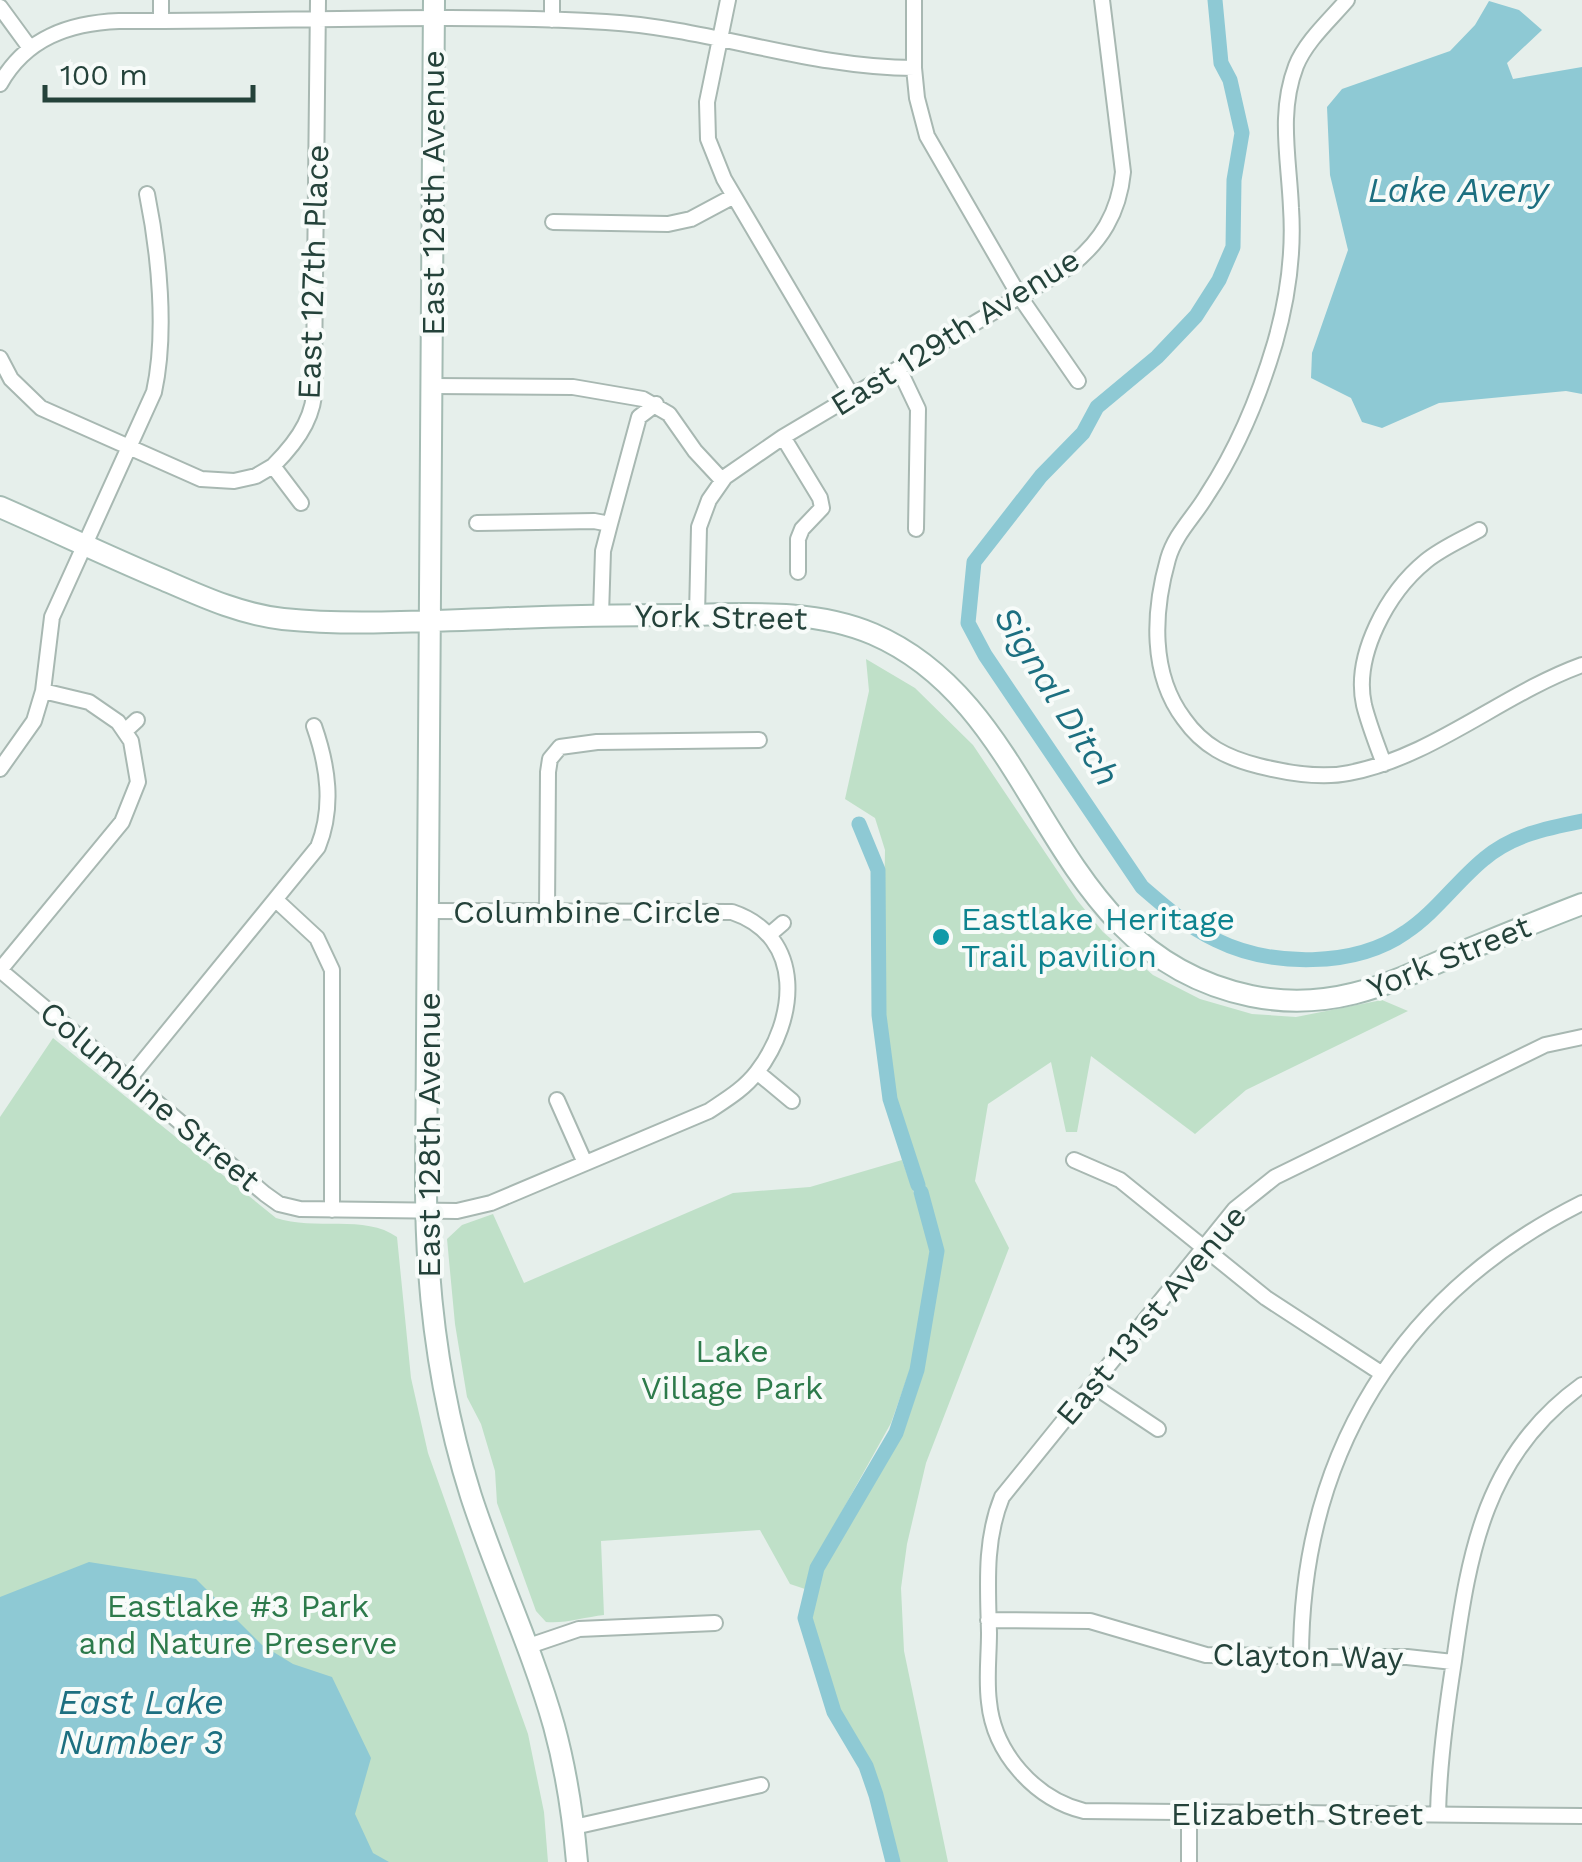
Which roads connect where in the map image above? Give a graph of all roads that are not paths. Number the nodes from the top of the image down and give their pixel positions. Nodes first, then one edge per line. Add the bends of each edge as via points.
1 (161, 0) edge
2 (318, 0) edge
3 (552, 0) edge
4 (728, 0) edge
5 (914, 0) edge
6 (1102, 0) edge
7 (1347, 0) edge
8 (0, 7) edge
9 (434, 10) edge
10 (318, 19) junction
11 (552, 20) junction
12 (160, 21) junction
13 (720, 40) junction
14 (30, 48) junction
15 (914, 68) junction
16 (0, 84) edge
17 (146, 194) dead end
18 (734, 196) junction
19 (553, 222) dead end
20 (1020, 297) junction
21 (0, 358) edge
22 (899, 369) junction
23 (1078, 381) dead end
24 (432, 386) junction
25 (852, 396) junction
26 (656, 404) junction
27 (783, 438) junction
28 (131, 448) junction
29 (273, 466) junction
30 (722, 480) junction
31 (301, 503) dead end
32 (0, 507) edge
33 (477, 523) dead end
34 (610, 524) junction
35 (916, 529) dead end
36 (1479, 530) dead end
37 (83, 544) junction
38 (798, 572) dead end
39 (601, 615) junction
40 (697, 615) junction
41 (430, 621) junction
42 (1582, 665) edge
43 (42, 691) junction
44 (314, 726) dead end
45 (759, 740) dead end
46 (1384, 764) junction
47 (0, 769) edge
48 (276, 900) junction
49 (1582, 904) edge
50 (547, 910) junction
51 (428, 911) junction
52 (783, 923) dead end
53 (770, 935) junction
54 (0, 970) edge
55 (1582, 1037) edge
56 (757, 1072) junction
57 (128, 1080) junction
58 (558, 1100) dead end
59 (792, 1101) dead end
60 (1074, 1160) dead end
61 (585, 1163) junction
62 (1582, 1203) edge
63 (332, 1210) junction
64 (426, 1211) junction
65 (1203, 1246) junction
66 (1381, 1374) junction
67 (1582, 1384) edge
68 (1092, 1385) junction
69 (1158, 1429) dead end
70 (988, 1620) junction
71 (715, 1623) dead end
72 (526, 1646) junction
73 (1300, 1658) junction
74 (1454, 1662) junction
75 (1024, 1775) joint
76 (760, 1785) dead end
77 (1189, 1814) junction
78 (1438, 1814) junction
79 (1582, 1816) edge
80 (574, 1827) junction
81 (577, 1862) edge
82 (1189, 1862) edge

1 - 12 street
2 - 10 street, East 127th Place
3 - 11 street
4 - 13 street
5 - 15 street
6 - 20 street, East 129th Avenue via 1124,158 1119,198 1085,254
7 - 46 street via 1298,62 1288,93 1292,238 1280,326 1249,419 1169,556 1157,651 1175,708 1212,749 1242,762 1316,775
8 - 14 street
9 - 10 street
9 - 11 street
9 - 24 main road, East 128th Avenue
10 - 12 street
10 - 29 street, East 127th Place via 316,390 300,438
11 - 13 street
12 - 14 street via 76,24
13 - 15 street via 840,65
13 - 18 street via 707,102 708,139
14 - 16 street
15 - 20 street via 927,136
17 - 28 street via 158,258 158,372
18 - 19 street via 668,224
18 - 25 street
20 - 22 street, East 129th Avenue
20 - 23 street
21 - 28 street via 34,403
22 - 25 street, East 129th Avenue
22 - 35 street via 918,409
24 - 26 street via 584,388
24 - 41 main road, East 128th Avenue
25 - 27 street, East 129th Avenue
26 - 30 street
26 - 34 street via 639,416
27 - 30 street, East 129th Avenue
27 - 38 street via 822,508 798,539
28 - 29 street via 200,480 234,481
28 - 37 street
29 - 31 street
30 - 40 street, East 129th Avenue via 699,527
32 - 37 main road, York Street
33 - 34 street
34 - 39 street
36 - 46 street via 1407,578 1368,650 1362,691
37 - 41 main road, York Street via 257,614
37 - 43 street via 49,627
39 - 40 main road, York Street
39 - 41 main road, York Street
40 - 49 main road, York Street via 822,618 917,658 970,708 1107,912 1158,957 1221,988 1281,1000 1358,995
41 - 51 main road, East 128th Avenue
42 - 46 street
43 - 47 street via 28,733
43 - 54 street via 90,702 131,726 136,794
44 - 48 street via 326,760 327,817 318,847
45 - 50 street via 548,749
48 - 57 street
48 - 63 street via 317,938 332,970
50 - 51 street, Columbine Circle
50 - 53 street, Columbine Circle via 732,912
51 - 64 main road, East 128th Avenue
52 - 53 street
53 - 56 street, Columbine Circle via 784,961 786,1004
54 - 57 street, Columbine Street
55 - 65 street, East 131st Avenue via 1544,1046 1275,1177
56 - 59 street
56 - 61 street, Columbine Circle via 709,1111
57 - 63 street, Columbine Street via 280,1204
58 - 61 street
60 - 65 street via 1120,1180
61 - 64 street, Columbine Circle via 491,1202
62 - 66 street via 1467,1276
63 - 64 street, Columbine Street
64 - 72 main road, East 128th Avenue via 444,1391 471,1494
65 - 66 street via 1279,1308
65 - 68 street, East 131st Avenue
66 - 73 street via 1329,1483 1303,1602
67 - 74 street via 1537,1424 1490,1498 1468,1573
68 - 69 street
68 - 70 street, East 131st Avenue via 1002,1497 990,1536
70 - 73 street, Clayton Way via 1090,1621 1206,1656
70 - 75 street, East 131st Avenue via 990,1716
71 - 72 street via 578,1629
72 - 80 main road, East 128th Avenue via 555,1728
73 - 74 street, Clayton Way
74 - 78 street
75 - 77 street, Elizabeth Street via 1074,1808
76 - 80 street
77 - 78 street, Elizabeth Street
77 - 82 street
78 - 79 street, Elizabeth Street
80 - 81 main road, East 128th Avenue

